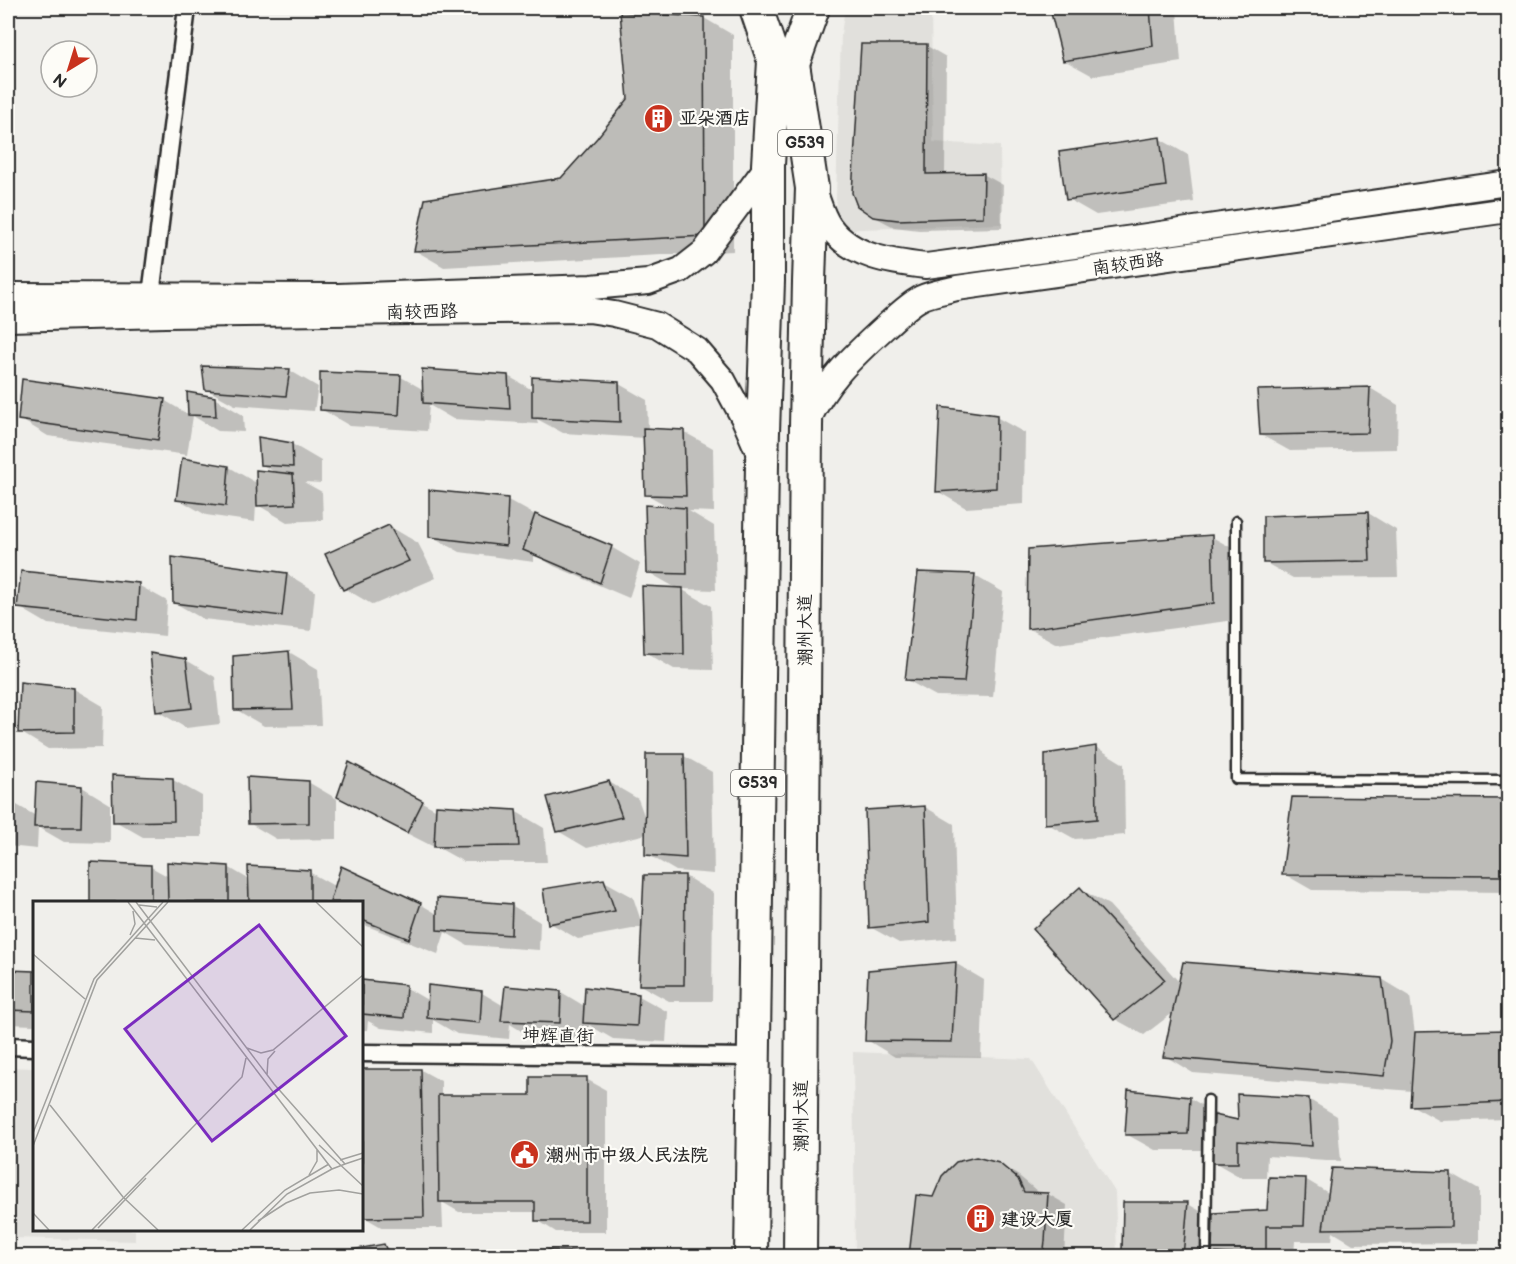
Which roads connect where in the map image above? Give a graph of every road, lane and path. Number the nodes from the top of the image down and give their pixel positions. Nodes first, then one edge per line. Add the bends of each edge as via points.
1 (187, 8) edge
2 (756, 8) edge
3 (772, 8) edge
4 (793, 8) edge
5 (813, 8) edge
6 (784, 63) junction
7 (768, 165) junction
8 (1509, 183) edge
9 (812, 188) junction
10 (1509, 210) edge
11 (8, 295) edge
12 (151, 295) junction
13 (8, 319) edge
14 (806, 426) junction
15 (762, 462) junction
16 (1236, 521) dead end
17 (1509, 780) edge
18 (8, 1046) edge
19 (33, 1047) edge
20 (363, 1053) edge
21 (754, 1057) junction
22 (1208, 1100) dead end
23 (751, 1257) edge
24 (800, 1257) edge
25 (1206, 1257) edge

1 - 12 street
2 - 6 highway, 潮州大道 / G539
3 - 6 highway
4 - 6 highway
5 - 6 highway, 潮州大道 / G539
6 - 7 highway, 潮州大道 / G539
6 - 9 highway, 潮州大道 / G539
7 - 12 main road, 南较西路 via 704,252 681,270 648,282 338,296
7 - 15 highway, 潮州大道 / G539
8 - 9 main road, 南较西路 via 926,266 896,263 843,242 828,226
9 - 14 highway, 潮州大道 / G539
10 - 14 main road, 南较西路 via 957,288 922,297 874,337 832,380
11 - 12 main road, 南较西路
13 - 15 main road, 南较西路 via 590,310 614,314 657,325 697,350 723,380
14 - 24 highway, 潮州大道 / G539
15 - 21 highway, 潮州大道 / G539
16 - 17 lane via 1236,779
18 - 19 street
20 - 21 street, 坤辉直街
21 - 23 highway, 潮州大道 / G539
22 - 25 lane

